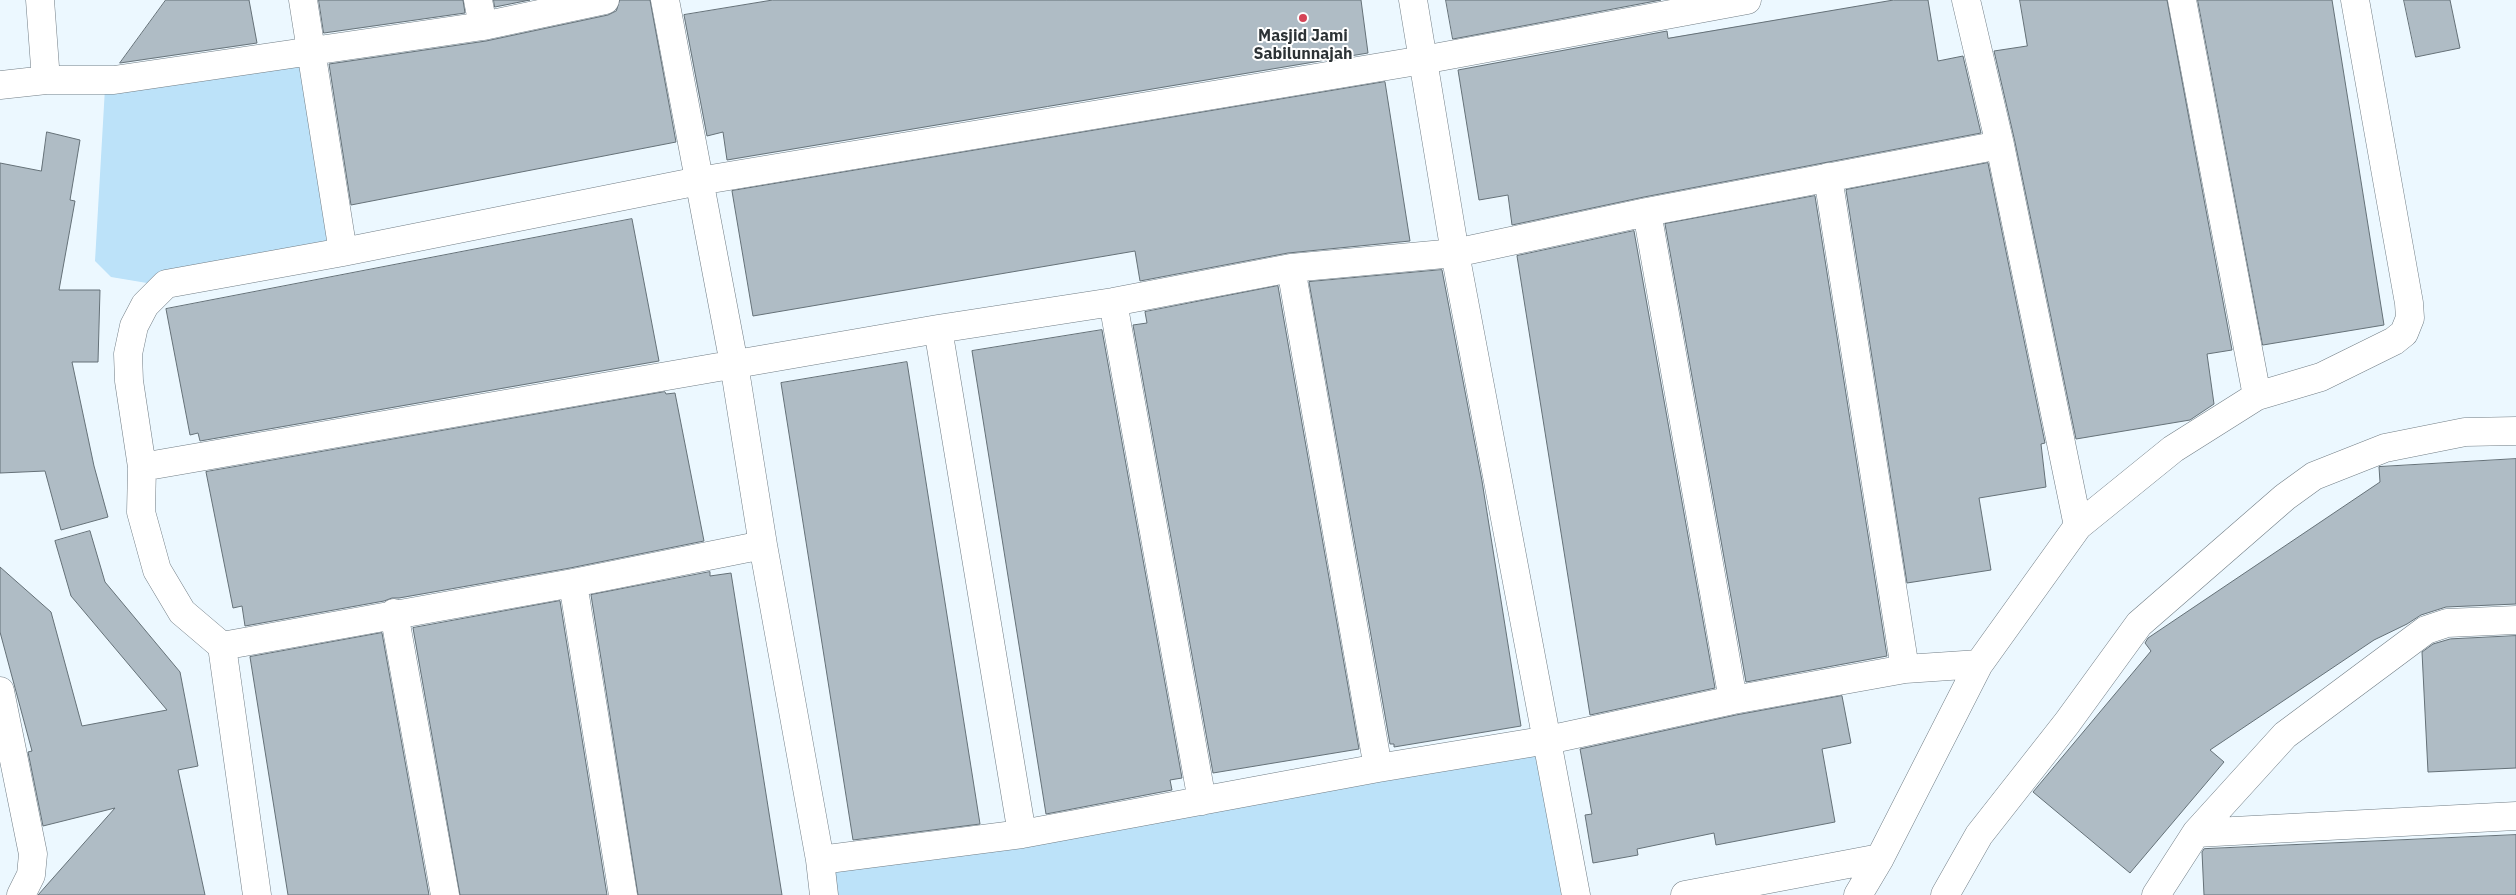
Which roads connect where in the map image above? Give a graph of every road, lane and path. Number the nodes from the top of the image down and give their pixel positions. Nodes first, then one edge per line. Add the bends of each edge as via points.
1 (40, 0) edge
2 (303, 0) edge
3 (605, 0) edge
4 (665, 0) edge
5 (1413, 0) edge
6 (1747, 0) edge
7 (1966, 0) edge
8 (2182, 0) edge
9 (2355, 0) edge
10 (480, 13) edge
11 (312, 50) junction
12 (1423, 60) junction
13 (46, 80) junction
14 (0, 84) edge
15 (2000, 145) junction
16 (1828, 177) junction
17 (699, 181) junction
18 (1647, 212) junction
19 (342, 252) junction
20 (1455, 253) junction
21 (1291, 268) junction
22 (1113, 302) junction
23 (938, 329) junction
24 (734, 364) junction
25 (2257, 396) junction
26 (2516, 431) edge
27 (142, 467) junction
28 (2078, 526) junction
29 (763, 545) junction
30 (573, 583) junction
31 (394, 613) junction
32 (2516, 620) edge
33 (222, 646) junction
34 (1979, 664) junction
35 (1905, 669) junction
36 (0, 690) edge
37 (1733, 700) junction
38 (1548, 740) junction
39 (1378, 768) junction
40 (1202, 800) junction
41 (2516, 816) edge
42 (2196, 833) junction
43 (1022, 834) junction
44 (1880, 858) junction
45 (820, 860) junction
46 (21, 895) edge
47 (257, 895) edge
48 (445, 895) edge
49 (623, 895) edge
50 (824, 895) edge
51 (1576, 895) edge
52 (1685, 895) edge
53 (1858, 895) edge
54 (1945, 895) edge
55 (2156, 895) edge

1 - 13 street
2 - 11 street
3 - 10 street
4 - 17 street
5 - 12 street
6 - 12 street
7 - 15 street
8 - 25 street
9 - 25 street via 2410,318 2404,333 2383,348 2320,377
10 - 11 street
11 - 13 street via 114,80
11 - 19 street
12 - 17 street
12 - 20 street
13 - 14 street
15 - 16 street
15 - 28 street
16 - 18 street
16 - 35 street
17 - 19 street
17 - 24 street
18 - 20 street
18 - 37 street
19 - 27 street via 166,284 145,305 134,326 128,354
20 - 21 street
20 - 38 street
21 - 22 street
21 - 39 street
22 - 23 street
22 - 40 street
23 - 24 street
23 - 43 street
24 - 27 street
24 - 29 street
25 - 28 street via 2173,449
26 - 54 street via 2465,432 2385,448 2314,476 2285,497 2139,624 1979,835
27 - 33 street via 141,512 157,570 182,612
28 - 34 street
29 - 30 street
29 - 45 street
30 - 31 street
30 - 49 street
31 - 33 street
31 - 48 street
32 - 42 street via 2447,623 2426,630 2285,735
33 - 47 street
34 - 35 street
34 - 44 street
35 - 37 street
36 - 46 street via 33,854 31,874
37 - 38 street
38 - 39 street
38 - 51 street
39 - 40 street
40 - 43 street
41 - 42 street
42 - 55 street
43 - 45 street
44 - 52 street
44 - 53 street
45 - 50 street

